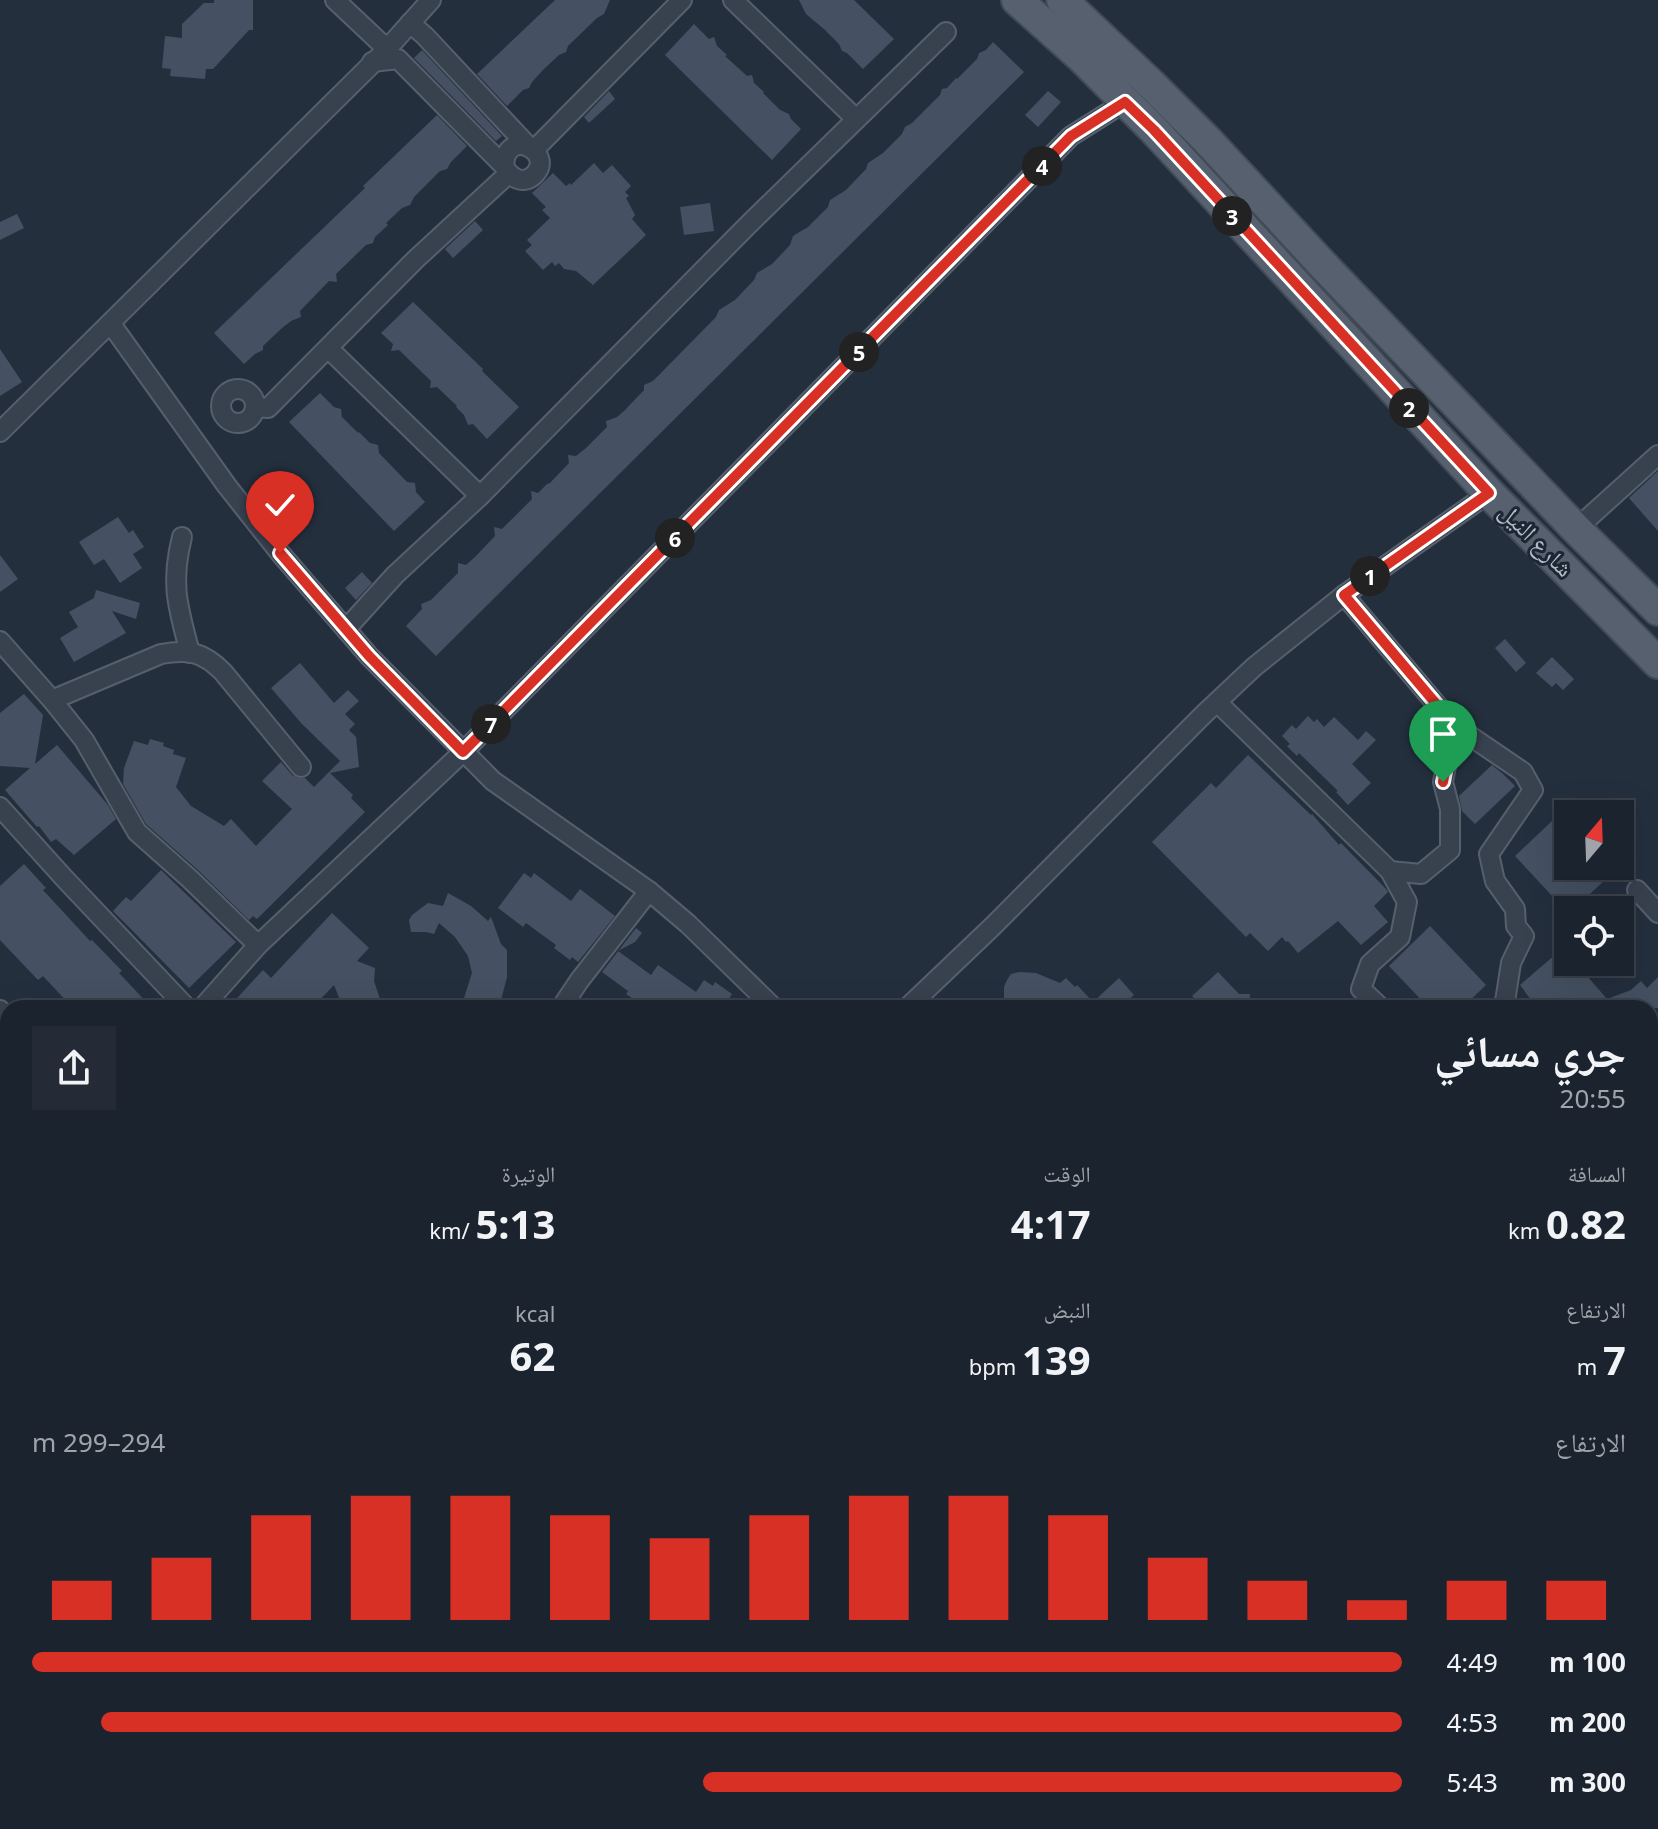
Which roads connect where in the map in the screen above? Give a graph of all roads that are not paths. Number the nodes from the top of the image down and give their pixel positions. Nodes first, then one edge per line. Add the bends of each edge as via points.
1 (335, 0) edge
2 (431, 0) edge
3 (682, 0) edge
4 (733, 0) edge
5 (1017, 0) edge
6 (1062, 0) edge
7 (410, 23) junction
8 (946, 32) dead end
9 (387, 49) junction
10 (372, 62) junction
11 (1125, 102) junction
12 (856, 119) junction
13 (530, 148) junction
14 (506, 170) junction
15 (111, 324) junction
16 (328, 348) junction
17 (255, 407) dead end
18 (0, 432) edge
19 (1658, 455) edge
20 (1489, 493) junction
21 (480, 496) junction
22 (1576, 529) junction
23 (182, 537) dead end
24 (1344, 595) junction
25 (1658, 610) edge
26 (346, 629) junction
27 (0, 641) edge
28 (190, 653) junction
29 (1658, 663) edge
30 (52, 700) junction
31 (1217, 702) junction
32 (1454, 725) junction
33 (463, 752) junction
34 (301, 767) dead end
35 (0, 807) edge
36 (1390, 871) junction
37 (1637, 890) dead end
38 (649, 891) junction
39 (1658, 913) edge
40 (258, 945) junction
41 (179, 1000) edge
42 (209, 1000) edge
43 (566, 1000) edge
44 (766, 1000) edge
45 (915, 1000) edge
46 (1373, 1000) edge
47 (1505, 1000) edge

1 - 9 street
2 - 7 street
3 - 13 street
4 - 12 street
5 - 11 main road, شارع النيل
6 - 22 main road, شارع النيل via 1208,141
7 - 9 street
7 - 13 street
8 - 12 street
9 - 10 street
10 - 14 street via 398,59
10 - 15 street
11 - 20 main road, شارع النيل
11 - 33 street via 1071,136
12 - 21 street
13 - 14 street via 509,149
13 - 14 street via 539,158 534,175 516,179
14 - 16 street
15 - 18 street
15 - 26 street via 227,486
16 - 17 street via 268,408
16 - 21 street
19 - 22 street
20 - 24 street
20 - 29 main road, شارع النيل
21 - 26 street
22 - 25 main road, شارع النيل
23 - 28 street via 175,584
24 - 31 street
24 - 32 street
26 - 33 street
27 - 30 street
28 - 30 street via 161,654
28 - 34 street via 210,659 223,672
30 - 40 street via 84,740 137,832
31 - 36 street
31 - 45 street
32 - 36 street via 1443,782 1450,809 1450,850 1421,874
32 - 47 street via 1523,772 1533,790 1489,854 1495,881 1515,909 1516,926 1524,936 1511,963
33 - 38 street via 493,781
33 - 40 street
35 - 41 street
36 - 46 street via 1407,902 1400,937 1370,964 1361,989
37 - 39 street
38 - 43 street
38 - 44 street
40 - 42 street

